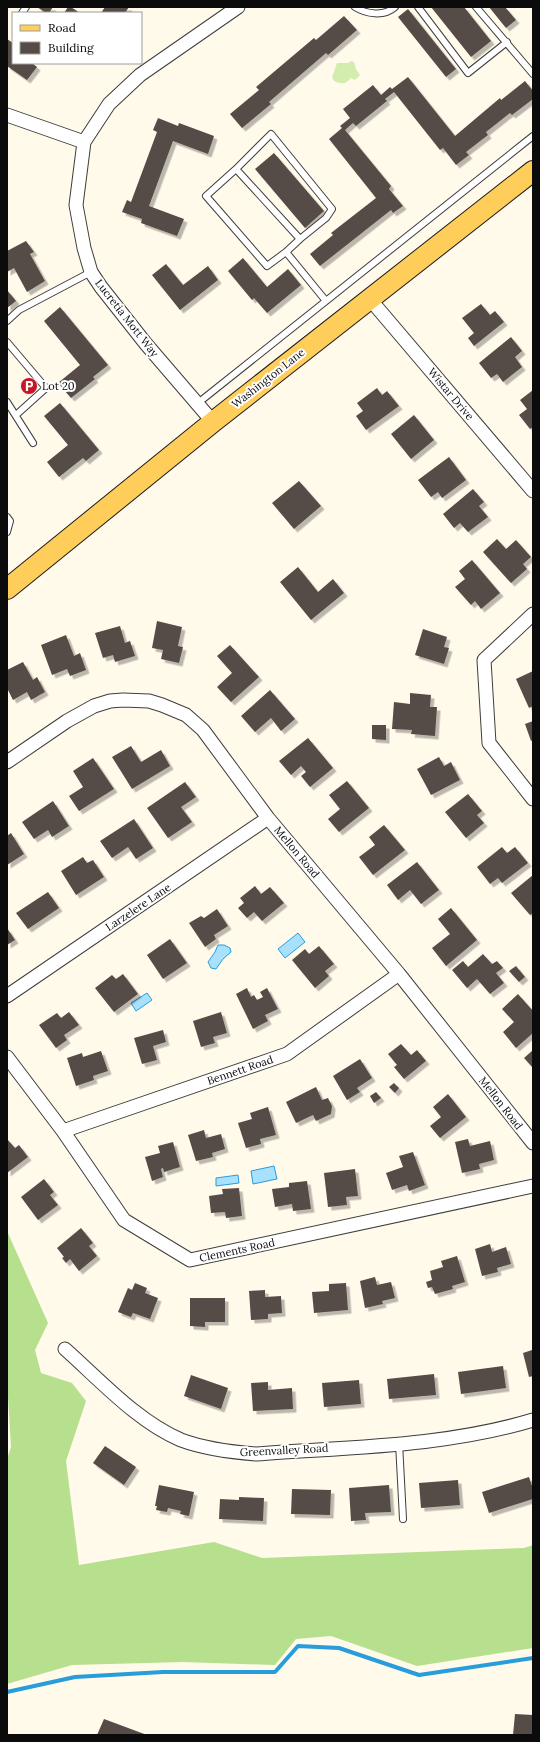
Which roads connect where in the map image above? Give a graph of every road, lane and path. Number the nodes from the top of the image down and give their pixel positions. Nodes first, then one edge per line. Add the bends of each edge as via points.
1 (238, 7) edge
2 (355, 7) edge
3 (395, 7) edge
4 (418, 7) edge
5 (476, 7) edge
6 (507, 42) junction
7 (533, 74) edge
8 (7, 115) edge
9 (533, 136) edge
10 (84, 142) junction
11 (236, 169) junction
12 (528, 178) edge
13 (300, 239) junction
14 (286, 252) junction
15 (91, 272) junction
16 (369, 298) junction
17 (326, 301) junction
18 (7, 321) edge
19 (7, 342) edge
20 (7, 402) edge
21 (198, 403) junction
22 (16, 415) junction
23 (213, 422) junction
24 (33, 443) dead end
25 (533, 491) edge
26 (7, 517) edge
27 (7, 532) edge
28 (7, 589) edge
29 (533, 614) edge
30 (7, 762) edge
31 (533, 799) edge
32 (268, 818) junction
33 (399, 974) junction
34 (7, 996) edge
35 (7, 1057) edge
36 (63, 1131) junction
37 (533, 1143) edge
38 (533, 1186) edge
39 (65, 1349) dead end
40 (533, 1420) edge
41 (399, 1443) junction
42 (403, 1519) dead end

1 - 10 street, Lucretia Mott Way via 140,74 109,104
2 - 3 lane via 377,14
4 - 6 lane via 468,72
5 - 6 lane
6 - 7 lane
8 - 10 street
9 - 17 lane
10 - 15 street, Lucretia Mott Way via 76,205
11 - 13 lane
11 - 13 lane via 271,134 332,209 326,218
11 - 14 lane via 206,196 266,266
12 - 16 main road, Washington Lane
13 - 14 lane
14 - 17 lane
15 - 18 lane via 19,310
15 - 21 street, Lucretia Mott Way via 146,344
16 - 23 main road, Washington Lane
16 - 25 street, Wistar Drive
17 - 21 lane
19 - 22 lane via 46,388
20 - 22 lane
21 - 23 street, Lucretia Mott Way
22 - 24 lane
23 - 28 main road, Washington Lane
26 - 27 lane via 10,521
29 - 31 street via 484,660 489,743
30 - 32 street, Mellon Road via 67,721 94,706 123,700 162,704 186,715 203,730
32 - 33 street, Mellon Road
32 - 34 street, Larzelere Lane
33 - 36 street, Bennett Road via 287,1054
33 - 37 street, Mellon Road
35 - 36 street, Clements Road
36 - 38 street, Clements Road via 124,1220 190,1260
39 - 41 street, Greenvalley Road via 148,1421 180,1439 195,1444 235,1453 256,1454
40 - 41 street, Greenvalley Road via 470,1435
41 - 42 lane

